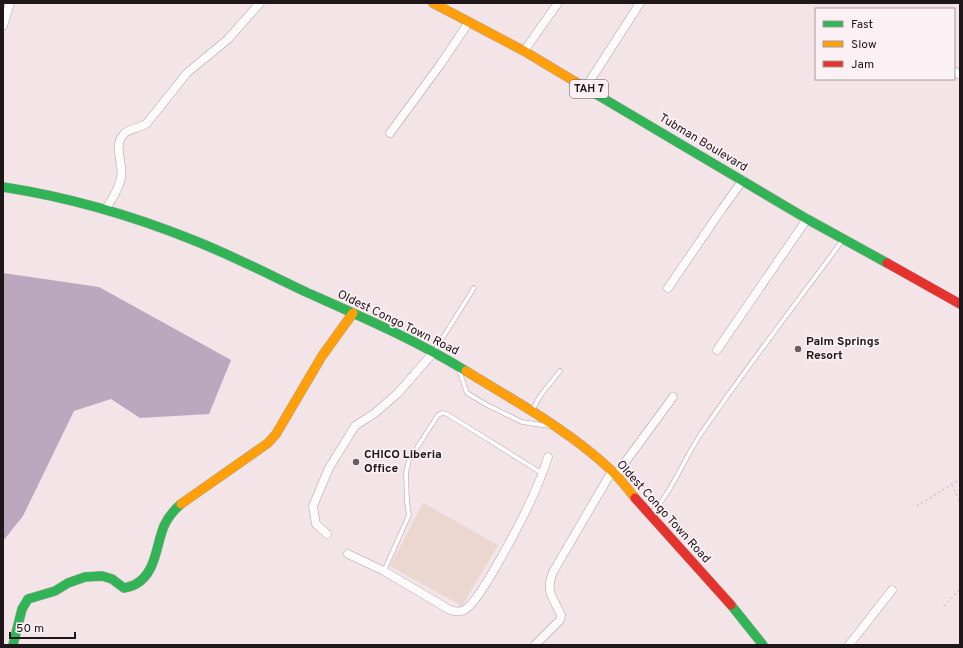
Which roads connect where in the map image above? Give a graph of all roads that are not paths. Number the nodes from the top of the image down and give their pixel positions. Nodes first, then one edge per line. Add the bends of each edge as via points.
1 (10, 3) edge
2 (260, 3) edge
3 (435, 3) edge
4 (558, 3) edge
5 (640, 3) edge
6 (469, 22) junction
7 (3, 26) edge
8 (524, 51) junction
9 (586, 87) junction
10 (390, 133) dead end
11 (743, 180) junction
12 (3, 187) edge
13 (106, 209) junction
14 (807, 219) junction
15 (844, 239) junction
16 (474, 288) dead end
17 (668, 288) dead end
18 (960, 304) edge
19 (353, 313) junction
20 (717, 350) dead end
21 (434, 352) junction
22 (458, 366) junction
23 (560, 370) dead end
24 (673, 397) dead end
25 (531, 411) junction
26 (558, 428) junction
27 (548, 457) dead end
28 (543, 474) junction
29 (614, 474) junction
30 (650, 515) junction
31 (327, 534) dead end
32 (348, 554) dead end
33 (384, 571) junction
34 (892, 590) dead end
35 (13, 645) edge
36 (535, 645) edge
37 (762, 645) edge
38 (849, 645) edge

1 - 7 street
2 - 13 street via 228,39 187,73 147,123 141,128 130,130 120,139 118,148 122,167 121,178
3 - 6 main road, Tubman Boulevard / TAH 7
4 - 8 street
5 - 9 street
6 - 8 main road, Tubman Boulevard / TAH 7
6 - 10 street
8 - 9 main road, Tubman Boulevard / TAH 7
9 - 11 main road, Tubman Boulevard / TAH 7
11 - 14 main road, Tubman Boulevard / TAH 7
11 - 17 street
12 - 13 main road, Oldest Congo Town Road
13 - 19 main road, Oldest Congo Town Road via 193,240
14 - 15 main road, Tubman Boulevard / TAH 7
14 - 20 street
15 - 18 main road, Tubman Boulevard / TAH 7
15 - 30 lane via 699,436 660,505
16 - 21 lane
19 - 21 main road, Oldest Congo Town Road
19 - 35 main road via 322,356 276,434 268,443 195,494 169,517 159,538 152,566 145,578 134,586 124,588 112,579 102,576 85,577 68,582 56,591 28,599 22,609
21 - 22 main road, Oldest Congo Town Road
21 - 31 street via 398,392 375,413 355,426 329,468 313,506 316,524
22 - 25 main road, Oldest Congo Town Road
22 - 26 lane via 467,392 480,401 522,422
23 - 25 lane
24 - 29 street
25 - 26 main road, Oldest Congo Town Road
26 - 29 main road, Oldest Congo Town Road
27 - 28 street
28 - 33 street via 491,576 468,608 457,612 450,610
28 - 33 lane via 447,414 438,415 409,460 406,473 409,515
29 - 30 main road, Oldest Congo Town Road
29 - 36 street via 553,572 550,590 561,617
30 - 37 main road, Oldest Congo Town Road via 729,603
32 - 33 street
34 - 38 street

